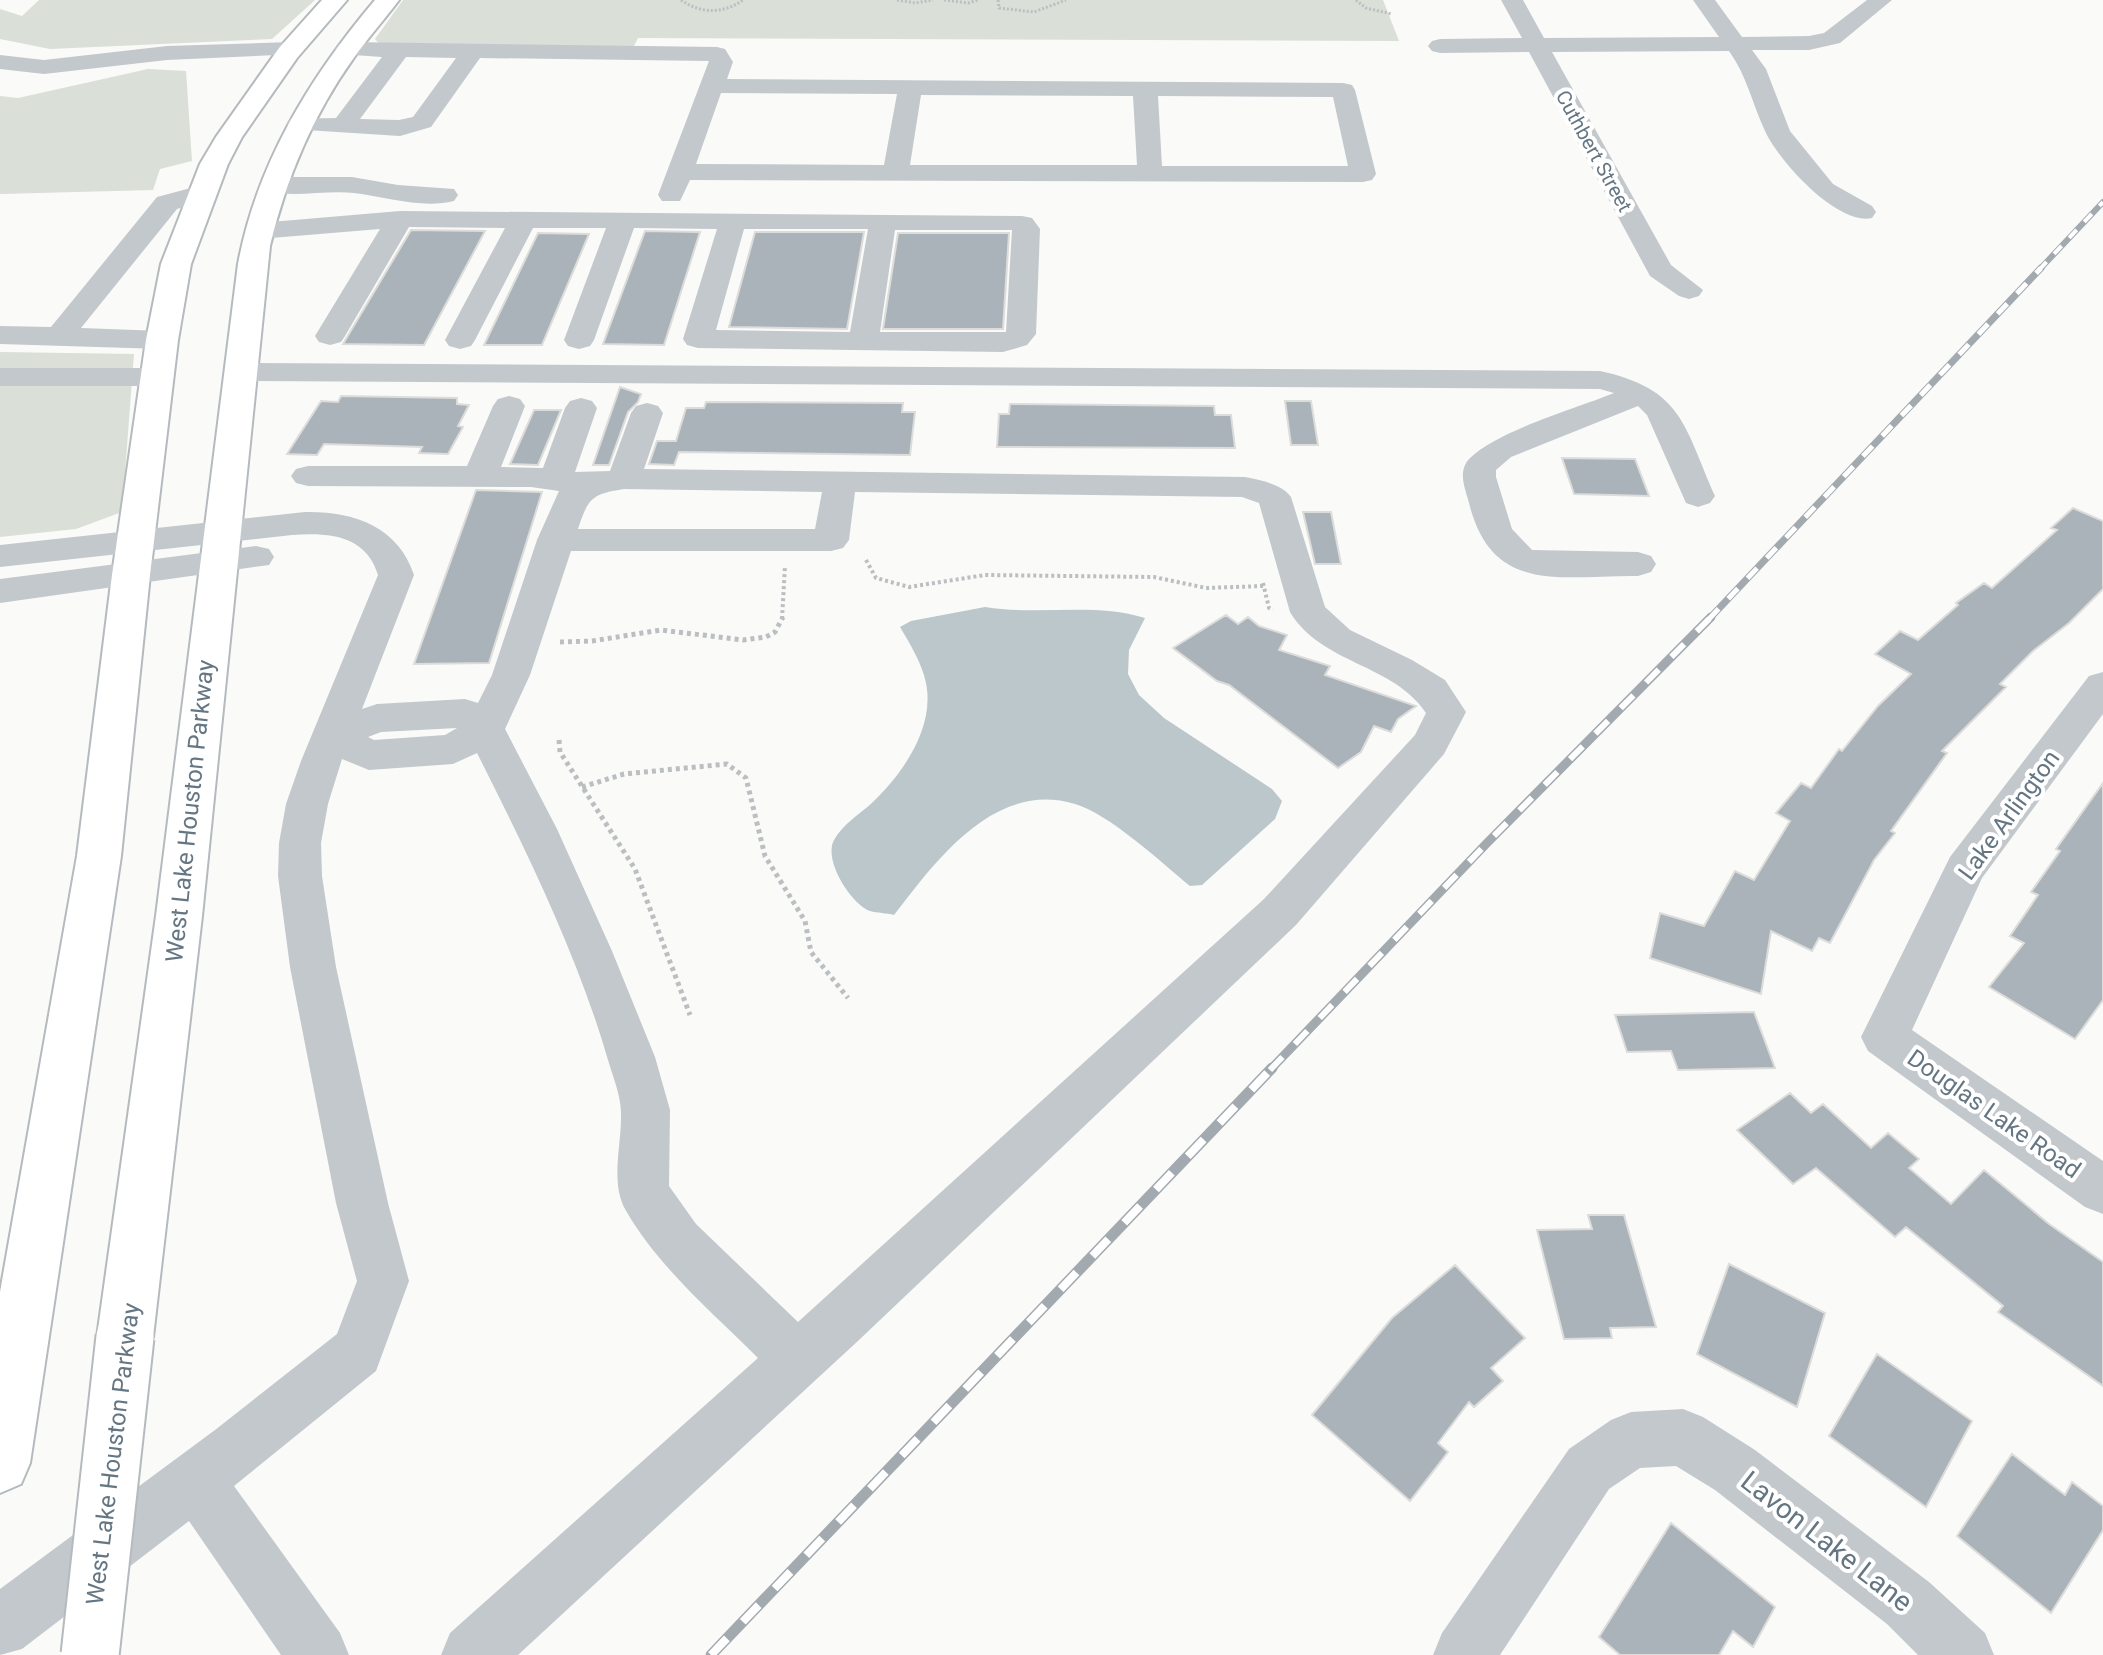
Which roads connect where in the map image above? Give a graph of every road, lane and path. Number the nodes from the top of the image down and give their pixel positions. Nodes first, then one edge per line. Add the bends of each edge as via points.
1 (335, 0) edge
2 (387, 0) edge
3 (681, 0) edge
4 (743, 0) edge
5 (897, 0) edge
6 (933, 0) edge
7 (944, 0) edge
8 (978, 0) edge
9 (998, 0) edge
10 (1066, 0) edge
11 (1356, 0) edge
12 (1512, 0) edge
13 (1704, 0) edge
14 (1881, 0) edge
15 (922, 3) junction
16 (913, 9) dead end
17 (1392, 14) dead end
18 (457, 28) dead end
19 (355, 39) junction
20 (1737, 43) junction
21 (1537, 45) junction
22 (1440, 46) dead end
23 (291, 49) junction
24 (398, 51) junction
25 (473, 51) junction
26 (0, 62) edge
27 (712, 86) junction
28 (910, 87) junction
29 (1145, 89) junction
30 (299, 124) junction
31 (344, 124) junction
32 (896, 173) junction
33 (1150, 174) junction
34 (275, 185) junction
35 (202, 193) junction
36 (672, 193) junction
37 (1862, 212) dead end
38 (400, 219) junction
39 (523, 220) junction
40 (623, 220) junction
41 (733, 221) junction
42 (883, 221) junction
43 (259, 231) junction
44 (1689, 290) dead end
45 (0, 335) edge
46 (59, 336) junction
47 (330, 336) dead end
48 (162, 340) junction
49 (460, 340) dead end
50 (579, 340) dead end
51 (864, 341) junction
52 (243, 372) junction
53 (0, 377) edge
54 (158, 377) junction
55 (1641, 394) junction
56 (509, 406) dead end
57 (581, 408) dead end
58 (647, 413) dead end
59 (308, 476) dead end
60 (480, 476) junction
61 (590, 481) junction
62 (840, 482) junction
63 (1698, 496) dead end
64 (555, 540) junction
65 (219, 548) junction
66 (0, 556) edge
67 (785, 557) dead end
68 (134, 558) junction
69 (866, 560) dead end
70 (1638, 564) dead end
71 (1263, 586) dead end
72 (0, 591) edge
73 (560, 642) dead end
74 (2103, 686) edge
75 (485, 729) junction
76 (330, 736) junction
77 (559, 740) dead end
78 (582, 787) junction
79 (848, 998) dead end
80 (690, 1015) dead end
81 (1885, 1037) joint
82 (2103, 1190) edge
83 (797, 1359) junction
84 (0, 1463) edge
85 (195, 1480) junction
86 (0, 1627) edge
87 (90, 1655) edge
88 (318, 1655) edge
89 (472, 1655) edge
90 (1464, 1655) edge
91 (1963, 1655) edge

1 - 23 main road
2 - 19 main road, West Lake Houston Parkway
3 - 4 path via 693,8 713,10
5 - 15 path
6 - 15 path
7 - 8 path
9 - 10 path via 999,8 1023,12
11 - 17 path
12 - 21 street, Cuthbert Street
13 - 20 street
14 - 20 street via 1832,38
15 - 16 path
18 - 19 street
19 - 23 main road
19 - 24 street
19 - 30 main road, West Lake Houston Parkway
20 - 21 street
20 - 37 street via 1754,69 1778,133 1824,190
21 - 22 street
21 - 44 street, Cuthbert Street via 1660,270
23 - 26 street via 167,53 44,67
23 - 35 main road via 229,137
24 - 25 street
24 - 31 street
25 - 27 street via 717,54 721,62
25 - 31 street via 422,122 400,128
27 - 28 street
27 - 36 street
28 - 29 street
28 - 32 street
29 - 33 street
29 - 33 street via 1343,90 1363,174
30 - 31 street
30 - 34 main road, West Lake Houston Parkway
32 - 33 street
32 - 36 street
34 - 36 street via 352,185 412,194
34 - 43 main road, West Lake Houston Parkway
35 - 46 street via 167,203
35 - 48 main road via 176,264
38 - 39 street
38 - 43 street
38 - 47 street
39 - 40 street
39 - 49 street
40 - 41 street
40 - 50 street
41 - 42 street
41 - 51 street via 698,339
42 - 51 street
42 - 51 street via 1022,224 1026,229 1021,334 1003,343
43 - 52 main road, West Lake Houston Parkway
45 - 46 street
46 - 48 street
48 - 54 main road
52 - 55 street via 1574,378 1621,385
52 - 65 main road, West Lake Houston Parkway
53 - 54 street
54 - 68 main road
55 - 63 street via 1662,412
55 - 70 street via 1499,450 1480,467 1479,477 1499,543 1520,560
56 - 60 street
57 - 61 street
58 - 61 street
59 - 60 street
60 - 61 street
61 - 62 street
61 - 64 street via 571,498
62 - 64 street via 831,540
62 - 83 street via 1245,487 1274,497 1308,612 1337,639 1431,690 1446,712 1430,744 1280,912
64 - 75 street via 511,675
65 - 68 street
65 - 76 street via 375,540 392,559 396,575
65 - 87 main road, West Lake Houston Parkway, bridge via 190,832
66 - 68 street
67 - 73 path via 783,614 773,633 724,638 642,630
68 - 72 street
68 - 84 main road via 99,856
69 - 71 path via 876,578 908,587 987,574 1154,577 1206,588
74 - 81 street, Lake Arlington via 1965,869
75 - 76 street via 453,749 369,755
75 - 83 street via 536,829 631,1057 646,1110 643,1192 678,1241
76 - 85 street via 307,804 300,876 316,982 383,1281 357,1352
77 - 78 path via 560,752
78 - 79 path via 624,774 727,764 746,778 765,856 805,921 811,952
78 - 80 path via 635,869
81 - 82 street, Douglas Lake Road
83 - 89 street
85 - 86 street
85 - 88 street
90 - 91 street, Lavon Lake Lane via 1589,1469 1631,1440 1683,1437 1735,1470 1908,1603

